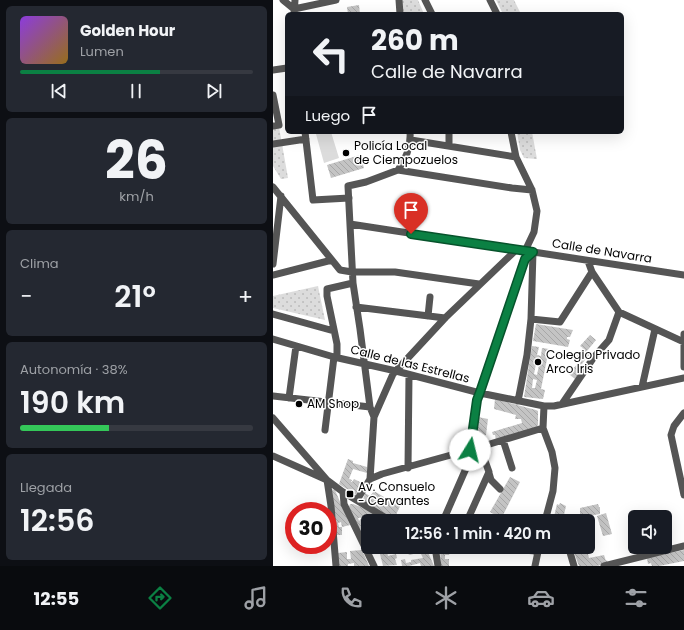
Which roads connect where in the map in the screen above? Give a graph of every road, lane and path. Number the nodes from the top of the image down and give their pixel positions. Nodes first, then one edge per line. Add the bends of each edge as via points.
1 (283, 0) edge
2 (295, 0) edge
3 (337, 0) edge
4 (399, 0) edge
5 (425, 0) edge
6 (490, 0) edge
7 (294, 11) edge
8 (400, 12) edge
9 (431, 12) edge
10 (496, 12) edge
11 (285, 68) edge
12 (273, 70) edge
13 (273, 95) edge
14 (273, 126) edge
15 (307, 134) edge
16 (449, 134) edge
17 (511, 134) edge
18 (411, 136) edge
19 (273, 144) edge
20 (449, 146) junction
21 (516, 157) junction
22 (398, 170) junction
23 (273, 187) edge
24 (532, 190) junction
25 (281, 196) junction
26 (349, 198) junction
27 (350, 224) junction
28 (516, 250) junction
29 (529, 252) junction
30 (332, 260) junction
31 (589, 260) junction
32 (273, 264) edge
33 (352, 272) junction
34 (592, 272) junction
35 (273, 275) edge
36 (684, 275) edge
37 (520, 276) junction
38 (532, 278) junction
39 (353, 283) junction
40 (479, 284) junction
41 (430, 297) dead end
42 (356, 307) junction
43 (619, 312) junction
44 (273, 314) edge
45 (428, 316) junction
46 (445, 318) junction
47 (531, 319) junction
48 (655, 329) junction
49 (334, 331) junction
50 (684, 334) edge
51 (273, 339) edge
52 (684, 342) edge
53 (296, 346) junction
54 (335, 358) junction
55 (365, 364) junction
56 (684, 367) edge
57 (396, 371) junction
58 (409, 375) junction
59 (684, 378) edge
60 (642, 387) junction
61 (480, 392) junction
62 (273, 396) edge
63 (289, 398) junction
64 (518, 401) junction
65 (329, 403) junction
66 (562, 404) junction
67 (544, 406) junction
68 (370, 407) junction
69 (684, 413) edge
70 (374, 417) junction
71 (273, 418) edge
72 (543, 428) junction
73 (325, 430) dead end
74 (503, 440) junction
75 (481, 447) junction
76 (470, 450) junction
77 (273, 456) edge
78 (408, 468) junction
79 (512, 468) dead end
80 (489, 472) junction
81 (370, 479) junction
82 (327, 480) junction
83 (500, 489) dead end
84 (343, 492) junction
85 (684, 495) edge
86 (357, 500) junction
87 (380, 514) edge
88 (446, 514) edge
89 (470, 514) edge
90 (547, 514) edge
91 (684, 546) edge
92 (436, 554) edge
93 (538, 554) edge
94 (570, 554) edge
95 (335, 566) edge
96 (374, 566) edge
97 (438, 566) edge
98 (535, 566) edge
99 (574, 566) edge
100 (604, 566) edge

1 - 7 street
2 - 7 street
3 - 7 street
4 - 8 street
5 - 9 street
6 - 10 street
11 - 12 street
13 - 14 street via 279,125
15 - 19 street
15 - 26 street via 313,200
16 - 20 street
17 - 21 street
18 - 20 street
18 - 22 street via 404,161
20 - 21 street
21 - 24 street
22 - 24 street
22 - 26 street via 348,186
23 - 25 street
24 - 29 street via 537,211
25 - 30 street
25 - 32 street
26 - 27 street
27 - 28 street, Calle de Navarra
27 - 33 street
28 - 29 street, Calle de Navarra
28 - 40 street
29 - 31 street, Calle de Navarra
29 - 37 street
29 - 38 street
30 - 33 street via 340,270
30 - 35 street
31 - 34 street
31 - 36 street, Calle de Navarra
33 - 39 street
33 - 40 street via 395,272
34 - 43 street
34 - 47 street via 560,322
37 - 38 street
37 - 61 street
38 - 47 street
39 - 42 street
39 - 49 street via 327,289
40 - 46 street
41 - 45 street
42 - 45 street
42 - 55 street
43 - 48 street
43 - 66 street via 609,340 594,357
44 - 49 street
45 - 46 street
46 - 57 street
47 - 64 street
48 - 52 street
48 - 60 street
49 - 54 street via 337,344
50 - 52 street
51 - 53 street, Calle de las Estrellas
52 - 56 street
53 - 54 street, Calle de las Estrellas
53 - 63 street
54 - 55 street, Calle de las Estrellas
54 - 65 street
55 - 57 street, Calle de las Estrellas
55 - 68 street
57 - 58 street, Calle de las Estrellas
57 - 70 street
58 - 61 street, Calle de las Estrellas
58 - 78 street
59 - 60 street, Calle de las Estrellas
60 - 66 street, Calle de las Estrellas
61 - 64 street, Calle de las Estrellas
61 - 76 street
62 - 63 street
63 - 65 street
64 - 67 street, Calle de las Estrellas
65 - 68 street
65 - 73 street
66 - 67 street, Calle de las Estrellas
67 - 72 street
68 - 70 street
69 - 85 street via 671,435
70 - 81 street
71 - 82 street
72 - 74 street
72 - 90 street via 555,468 553,491
74 - 75 street
74 - 79 street
75 - 76 street
75 - 80 street
76 - 78 street
76 - 88 street via 471,457
77 - 82 street
78 - 81 street
80 - 83 street via 491,480
80 - 89 street
81 - 86 street
82 - 84 street
82 - 95 street
84 - 86 street
84 - 96 street via 344,504
86 - 87 street
91 - 100 street
92 - 97 street
93 - 98 street
94 - 99 street

